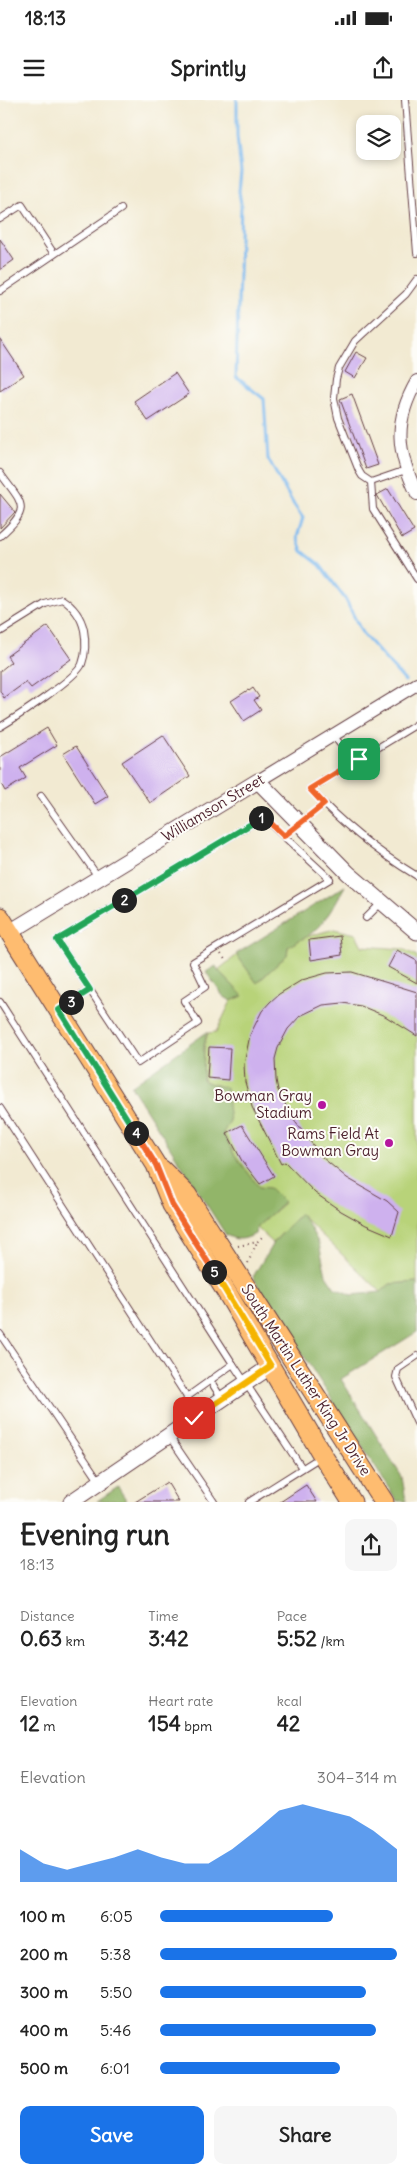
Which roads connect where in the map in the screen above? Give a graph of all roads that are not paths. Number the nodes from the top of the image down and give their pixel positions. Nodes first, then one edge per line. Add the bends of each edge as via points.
1 (405, 100) edge
2 (121, 209) dead end
3 (0, 219) edge
4 (417, 253) edge
5 (54, 254) junction
6 (417, 279) edge
7 (0, 291) edge
8 (417, 381) edge
9 (406, 470) junction
10 (0, 473) edge
11 (371, 482) junction
12 (417, 494) edge
13 (0, 536) edge
14 (417, 579) edge
15 (0, 632) edge
16 (417, 684) edge
17 (417, 724) edge
18 (0, 727) edge
19 (333, 735) junction
20 (354, 762) junction
21 (258, 781) junction
22 (42, 796) dead end
23 (324, 804) junction
24 (300, 824) junction
25 (284, 836) junction
26 (417, 876) edge
27 (99, 878) junction
28 (381, 903) junction
29 (366, 918) dead end
30 (5, 928) edge
31 (417, 932) edge
32 (90, 990) junction
33 (0, 1002) edge
34 (59, 1010) junction
35 (0, 1108) edge
36 (156, 1165) junction
37 (0, 1334) edge
38 (417, 1356) edge
39 (233, 1364) junction
40 (271, 1366) junction
41 (210, 1380) junction
42 (246, 1383) junction
43 (187, 1396) junction
44 (222, 1399) junction
45 (194, 1418) junction
46 (417, 1423) edge
47 (341, 1434) junction
48 (169, 1436) junction
49 (323, 1456) junction
50 (302, 1468) junction
51 (100, 1482) junction
52 (71, 1502) edge
53 (214, 1502) edge
54 (249, 1502) edge
55 (352, 1502) edge
56 (384, 1502) edge

1 - 4 lane
2 - 5 lane
3 - 5 lane via 22,205
5 - 7 lane
6 - 11 lane via 406,294 354,341 336,379 334,398 338,418 359,471
8 - 9 street via 403,409 400,424
9 - 11 lane
9 - 12 street
10 - 13 lane via 21,502 22,509
11 - 14 lane via 373,509
15 - 18 lane via 45,604 62,599 74,606 86,642 82,666 68,680
16 - 19 street, Williamson Street
17 - 20 lane
19 - 20 lane
19 - 21 street, Williamson Street
20 - 23 lane via 310,789
21 - 24 street
21 - 27 street, Williamson Street
22 - 27 lane
23 - 24 lane
23 - 26 lane
24 - 25 lane
24 - 28 street
25 - 32 lane via 263,816 57,940
25 - 32 lane via 330,879 193,962 205,987 184,1001 198,1023 138,1063
27 - 30 street, Williamson Street
28 - 29 lane
28 - 31 street
30 - 34 main road
32 - 34 lane
33 - 39 lane
34 - 36 main road
35 - 43 lane
36 - 40 main road, South Martin Luther King Jr Drive via 172,1205
36 - 47 main road, South Martin Luther King Jr Drive via 188,1195
37 - 51 lane
38 - 46 lane via 398,1369 396,1376
39 - 41 lane
39 - 42 lane
40 - 42 street
40 - 47 main road via 283,1367
40 - 49 main road, South Martin Luther King Jr Drive
41 - 43 lane
41 - 44 lane
42 - 44 street
42 - 50 lane
43 - 45 lane via 186,1404
44 - 45 street
45 - 48 street
47 - 56 main road, South Martin Luther King Jr Drive
48 - 51 street
48 - 53 lane
49 - 50 lane
49 - 55 main road, South Martin Luther King Jr Drive
50 - 54 lane
51 - 52 street

